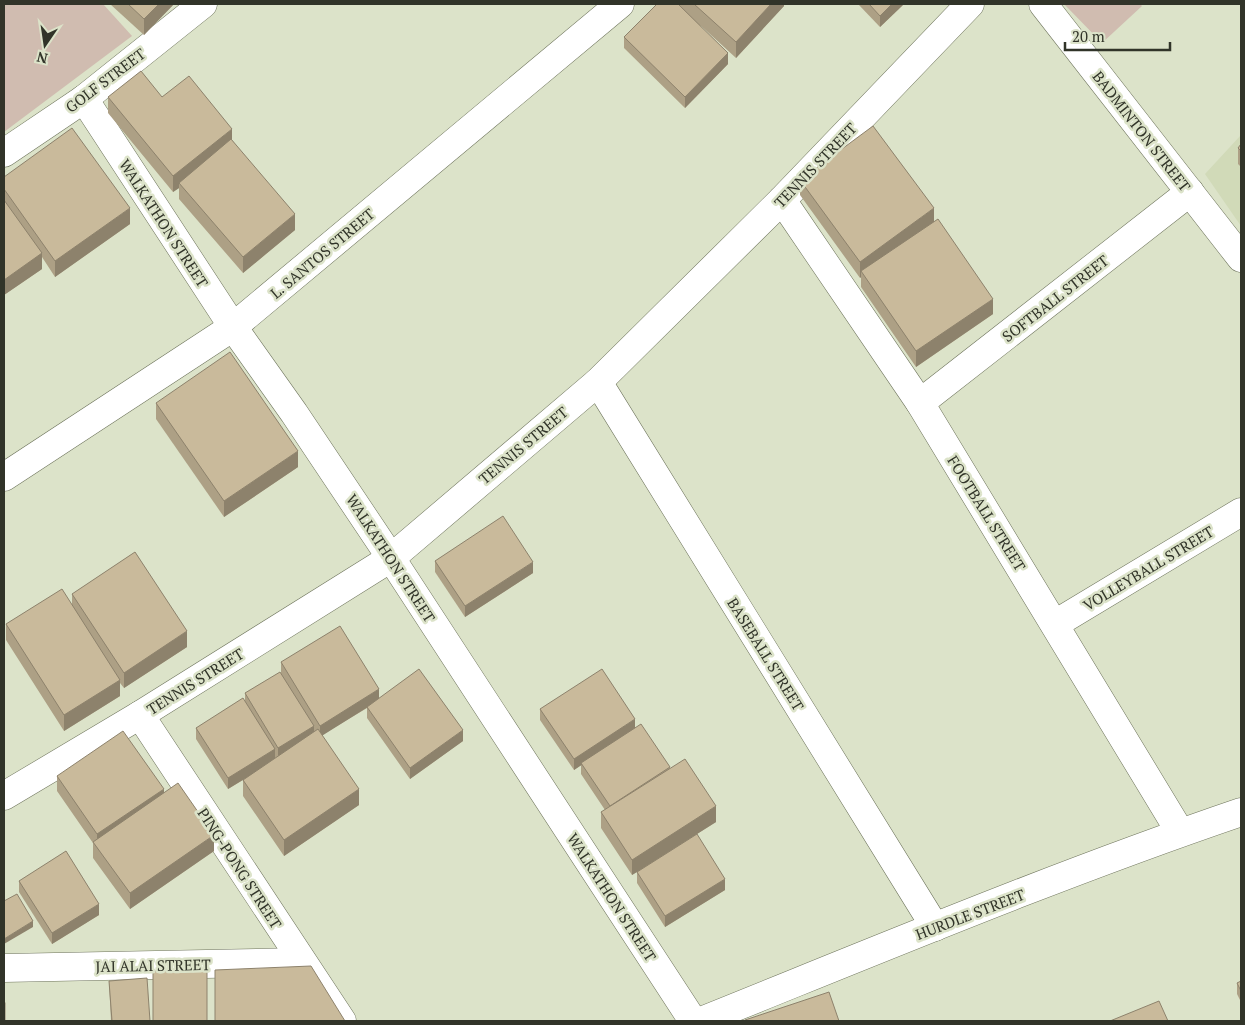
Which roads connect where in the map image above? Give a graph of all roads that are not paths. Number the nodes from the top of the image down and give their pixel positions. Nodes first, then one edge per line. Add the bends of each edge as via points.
1 (203, 4) edge
2 (620, 4) edge
3 (970, 4) edge
4 (1043, 4) edge
5 (84, 99) junction
6 (4, 153) edge
7 (1190, 192) junction
8 (782, 200) junction
9 (1241, 258) edge
10 (233, 327) junction
11 (598, 382) junction
12 (920, 403) junction
13 (4, 477) edge
14 (1241, 512) edge
15 (391, 558) junction
16 (1055, 624) junction
17 (140, 715) junction
18 (4, 796) edge
19 (1241, 812) edge
20 (1180, 832) junction
21 (935, 928) junction
22 (302, 962) junction
23 (4, 968) edge
24 (342, 1021) edge
25 (693, 1021) edge
26 (701, 1021) edge

1 - 5 street, GOLF STREET
2 - 10 street, L. SANTOS STREET
3 - 8 street, TENNIS STREET
4 - 7 street, BADMINTON STREET
5 - 6 street, GOLF STREET
5 - 10 street, WALKATHON STREET
7 - 9 street, BADMINTON STREET
7 - 12 street, SOFTBALL STREET
8 - 11 street, TENNIS STREET
8 - 12 street, FOOTBALL STREET
10 - 13 street, L. SANTOS STREET
10 - 15 street, WALKATHON STREET
11 - 15 street, TENNIS STREET
11 - 21 street, BASEBALL STREET
12 - 16 street, FOOTBALL STREET
14 - 16 street, VOLLEYBALL STREET
15 - 17 street, TENNIS STREET
15 - 25 street, WALKATHON STREET
16 - 20 street, FOOTBALL STREET
17 - 18 street, TENNIS STREET
17 - 22 street, PING-PONG STREET
19 - 20 street, HURDLE STREET
20 - 21 street, HURDLE STREET
21 - 26 street, HURDLE STREET
22 - 23 street, JAI ALAI STREET
22 - 24 street, PING-PONG STREET

